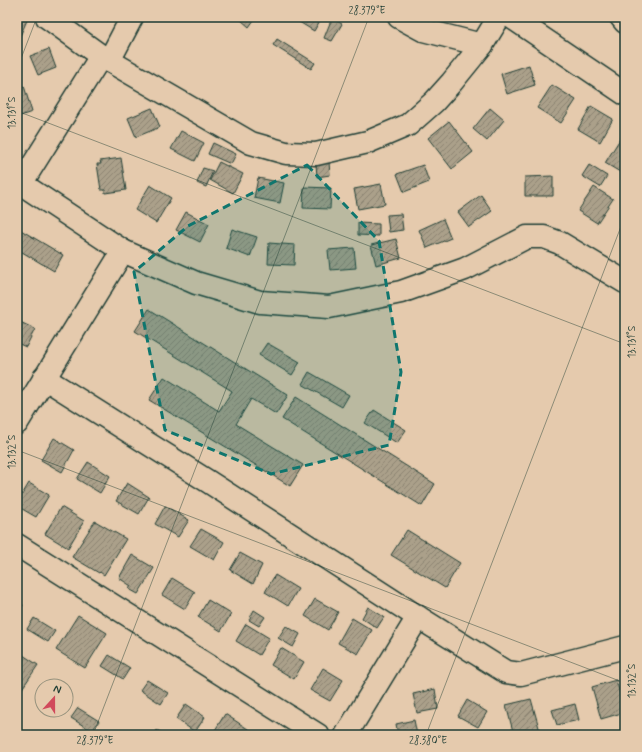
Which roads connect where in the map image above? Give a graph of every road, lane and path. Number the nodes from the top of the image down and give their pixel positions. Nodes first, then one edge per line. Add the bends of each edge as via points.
1 (47, 17) edge
2 (132, 17) edge
3 (399, 17) edge
4 (499, 17) edge
5 (511, 17) edge
6 (621, 17) edge
7 (625, 22) edge
8 (482, 45) junction
9 (105, 59) junction
10 (625, 94) edge
11 (19, 182) edge
12 (123, 251) junction
13 (625, 282) edge
14 (44, 378) junction
15 (17, 423) edge
16 (17, 545) edge
17 (418, 617) junction
18 (625, 647) edge
19 (318, 735) edge
20 (346, 735) edge

1 - 9 street
2 - 9 street
3 - 8 street via 423,30
4 - 8 street
5 - 10 street
6 - 7 street
8 - 9 street via 448,87 408,125 368,142 316,154 286,153 251,143
9 - 11 street
11 - 12 street
12 - 13 street via 196,283 260,302 329,307 408,290 465,269 527,237 544,236 560,243
12 - 14 street
14 - 15 street
14 - 17 street
16 - 19 street
17 - 18 street via 506,672 521,674
17 - 20 street

